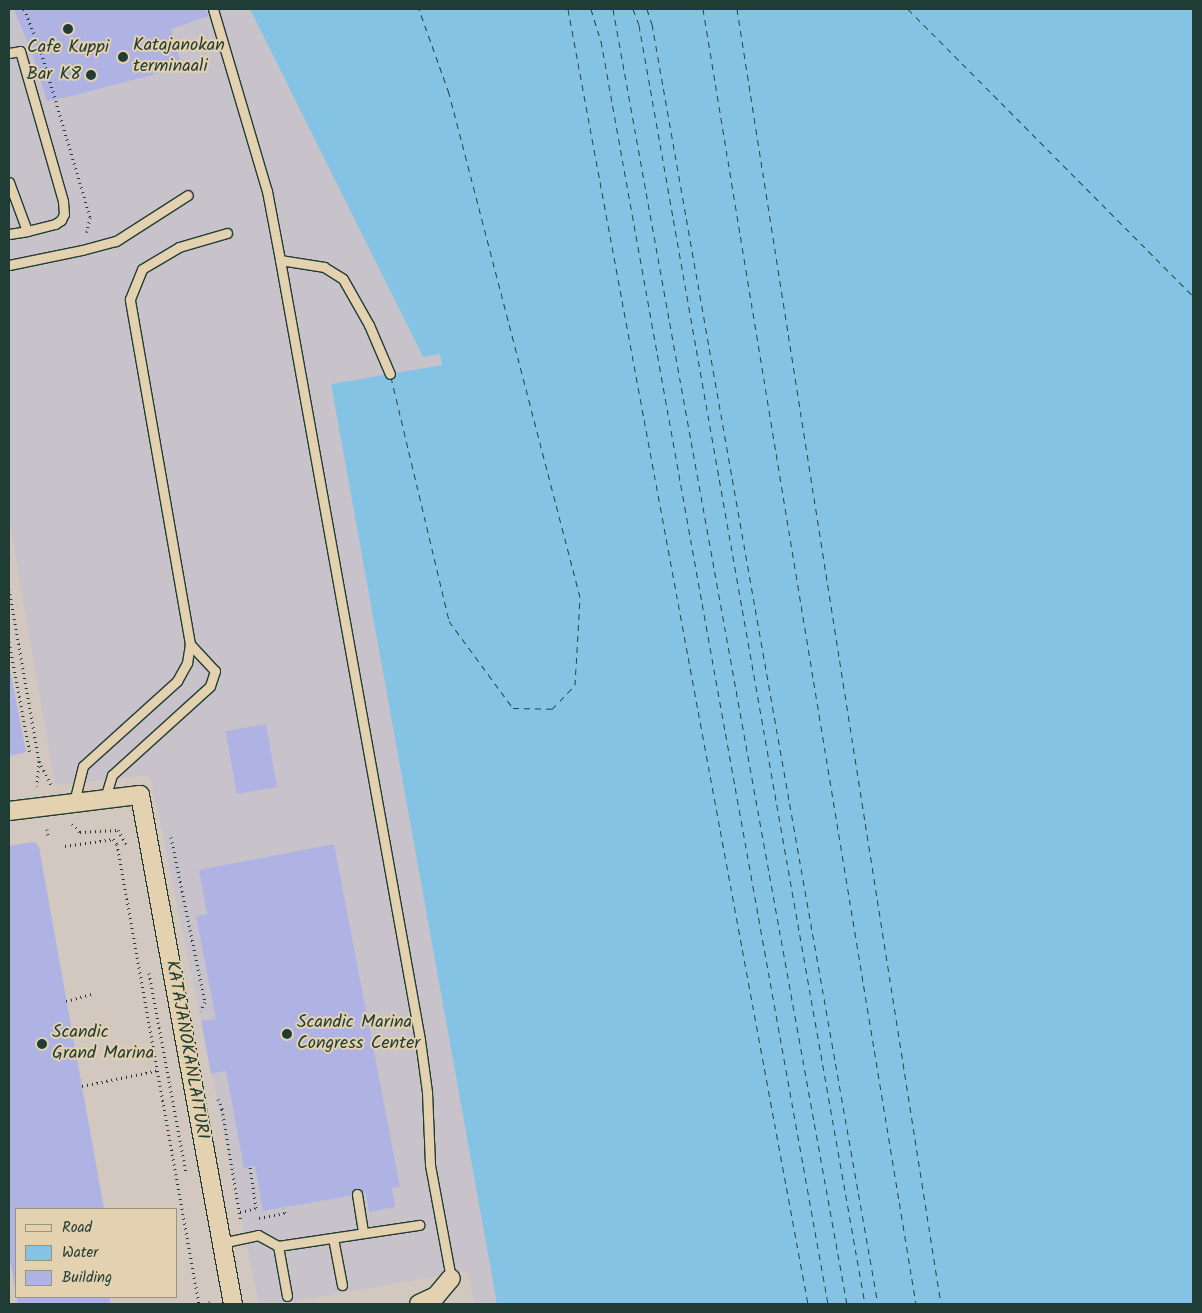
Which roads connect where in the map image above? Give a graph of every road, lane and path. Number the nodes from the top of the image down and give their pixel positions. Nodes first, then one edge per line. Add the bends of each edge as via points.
1 (213, 9) edge
2 (9, 53) edge
3 (9, 182) edge
4 (188, 195) dead end
5 (26, 231) junction
6 (227, 233) dead end
7 (9, 234) edge
8 (280, 260) junction
9 (9, 265) edge
10 (390, 374) dead end
11 (9, 589) edge
12 (9, 642) edge
13 (190, 644) junction
14 (30, 754) dead end
15 (39, 761) junction
16 (38, 786) dead end
17 (105, 798) junction
18 (67, 803) junction
19 (9, 811) edge
20 (47, 829) dead end
21 (48, 837) dead end
22 (65, 846) dead end
23 (127, 846) dead end
24 (149, 969) dead end
25 (92, 994) dead end
26 (66, 1001) dead end
27 (159, 1070) junction
28 (82, 1086) dead end
29 (250, 1167) dead end
30 (186, 1176) dead end
31 (357, 1194) dead end
32 (283, 1208) dead end
33 (240, 1212) dead end
34 (241, 1222) dead end
35 (419, 1225) dead end
36 (363, 1233) junction
37 (333, 1238) junction
38 (221, 1243) junction
39 (278, 1246) junction
40 (450, 1278) joint
41 (342, 1286) dead end
42 (208, 1292) dead end
43 (288, 1296) dead end
44 (199, 1304) edge
45 (210, 1304) edge
46 (233, 1304) edge
47 (420, 1304) edge

1 - 8 lane via 267,191
2 - 5 lane via 20,51 63,201 61,220
3 - 5 lane
4 - 9 lane via 116,241
5 - 7 lane
6 - 13 lane via 179,247 142,269 130,299
8 - 10 lane via 324,267 343,280 369,325
8 - 40 lane via 423,1062 430,1165
11 - 15 path
12 - 14 path
13 - 17 lane via 215,671 210,686 112,775
13 - 18 lane via 187,664 178,681 83,766
15 - 16 path
15 - 18 path
17 - 18 street
17 - 38 street, KATAJANOKANLAITURI via 140,795
18 - 19 street
18 - 23 path via 74,828 80,832 118,830
20 - 21 path
22 - 27 path via 113,839 117,844
24 - 30 path
25 - 26 path
27 - 28 path
27 - 44 path
29 - 33 path via 256,1208
31 - 36 lane
32 - 34 path via 285,1213
35 - 36 lane
36 - 37 lane
37 - 39 lane
37 - 41 lane
38 - 39 lane via 258,1236
38 - 46 street, KATAJANOKANLAITURI
39 - 43 lane
40 - 47 street via 436,1296
42 - 45 path

